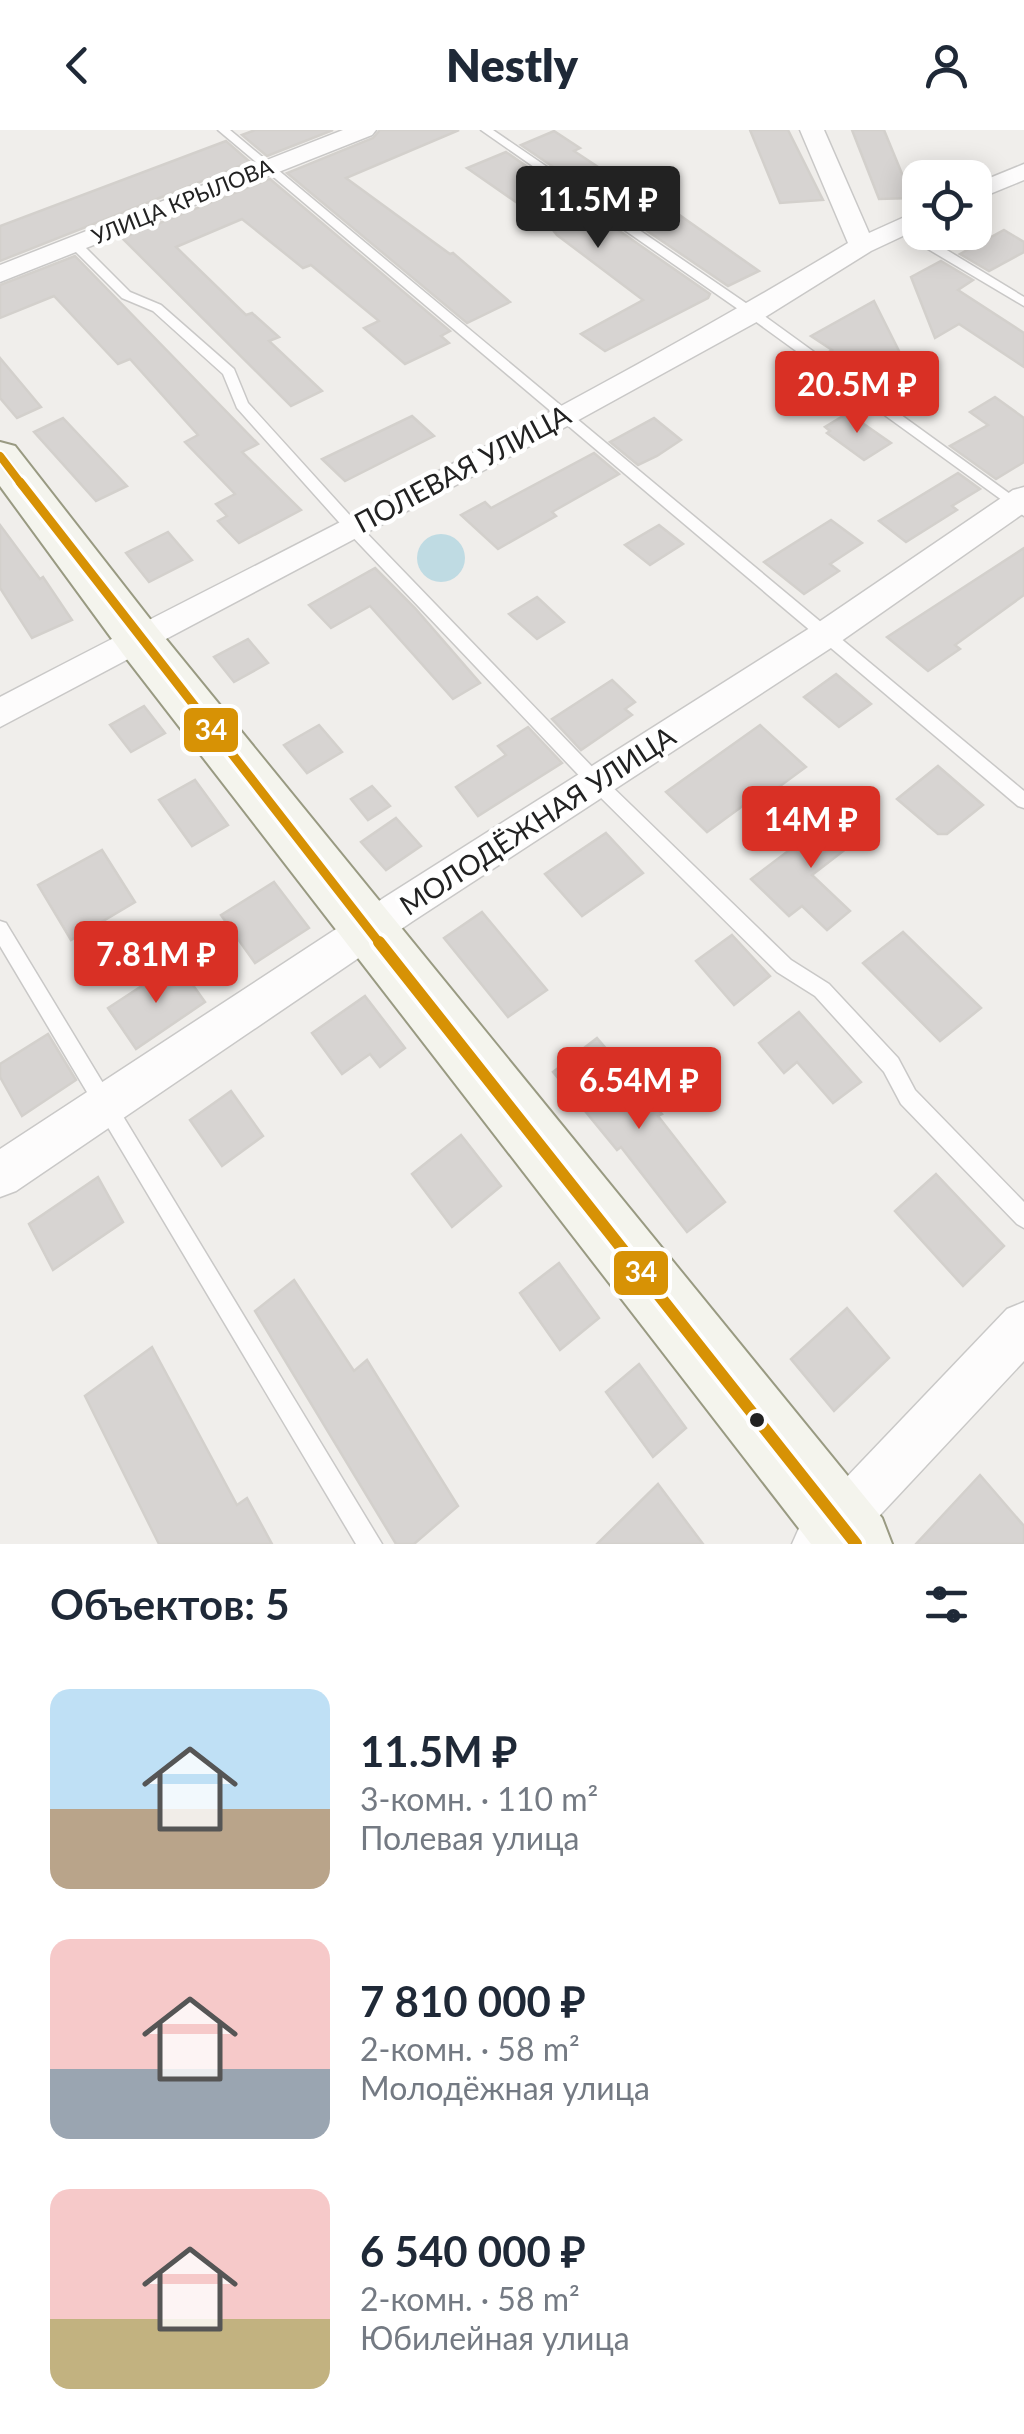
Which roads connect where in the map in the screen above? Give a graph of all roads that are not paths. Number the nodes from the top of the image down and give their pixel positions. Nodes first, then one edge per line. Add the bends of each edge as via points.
1 (223, 130) edge
2 (364, 130) edge
3 (486, 130) edge
4 (812, 130) edge
5 (267, 167) junction
6 (1024, 170) edge
7 (992, 185) edge
8 (902, 226) edge
9 (75, 244) junction
10 (862, 246) junction
11 (950, 250) edge
12 (0, 274) edge
13 (1024, 302) edge
14 (752, 312) junction
15 (563, 416) junction
16 (0, 456) edge
17 (1021, 504) edge
18 (351, 526) junction
19 (825, 635) junction
20 (140, 641) junction
21 (0, 713) edge
22 (596, 782) junction
23 (1024, 801) edge
24 (0, 930) edge
25 (368, 930) junction
26 (104, 1106) junction
27 (0, 1175) edge
28 (1024, 1216) edge
29 (1024, 1326) edge
30 (838, 1537) edge
31 (370, 1544) edge

1 - 5 lane
2 - 5 street, УЛИЦА КРЫЛОВА
3 - 14 lane
4 - 10 street
5 - 9 street, УЛИЦА КРЫЛОВА
5 - 15 lane
6 - 7 street
8 - 10 street, ПОЛЕВАЯ УЛИЦА
9 - 12 street, УЛИЦА КРЫЛОВА
9 - 18 lane via 126,295 157,308 229,372 242,405
10 - 14 street, ПОЛЕВАЯ УЛИЦА
11 - 13 lane
14 - 15 street, ПОЛЕВАЯ УЛИЦА
14 - 17 lane
15 - 18 street, ПОЛЕВАЯ УЛИЦА
15 - 19 lane
16 - 20 main road
17 - 19 street, МОЛОДЁЖНАЯ УЛИЦА
18 - 20 street, ПОЛЕВАЯ УЛИЦА
18 - 22 lane
19 - 22 street, МОЛОДЁЖНАЯ УЛИЦА
19 - 23 lane
20 - 21 street, ПОЛЕВАЯ УЛИЦА
20 - 25 main road
22 - 25 street, МОЛОДЁЖНАЯ УЛИЦА
22 - 28 lane via 784,966 822,990 890,1066 908,1097
24 - 26 lane
25 - 26 street, МОЛОДЁЖНАЯ УЛИЦА
25 - 30 main road
26 - 27 street, МОЛОДЁЖНАЯ УЛИЦА
26 - 31 lane
29 - 30 street

